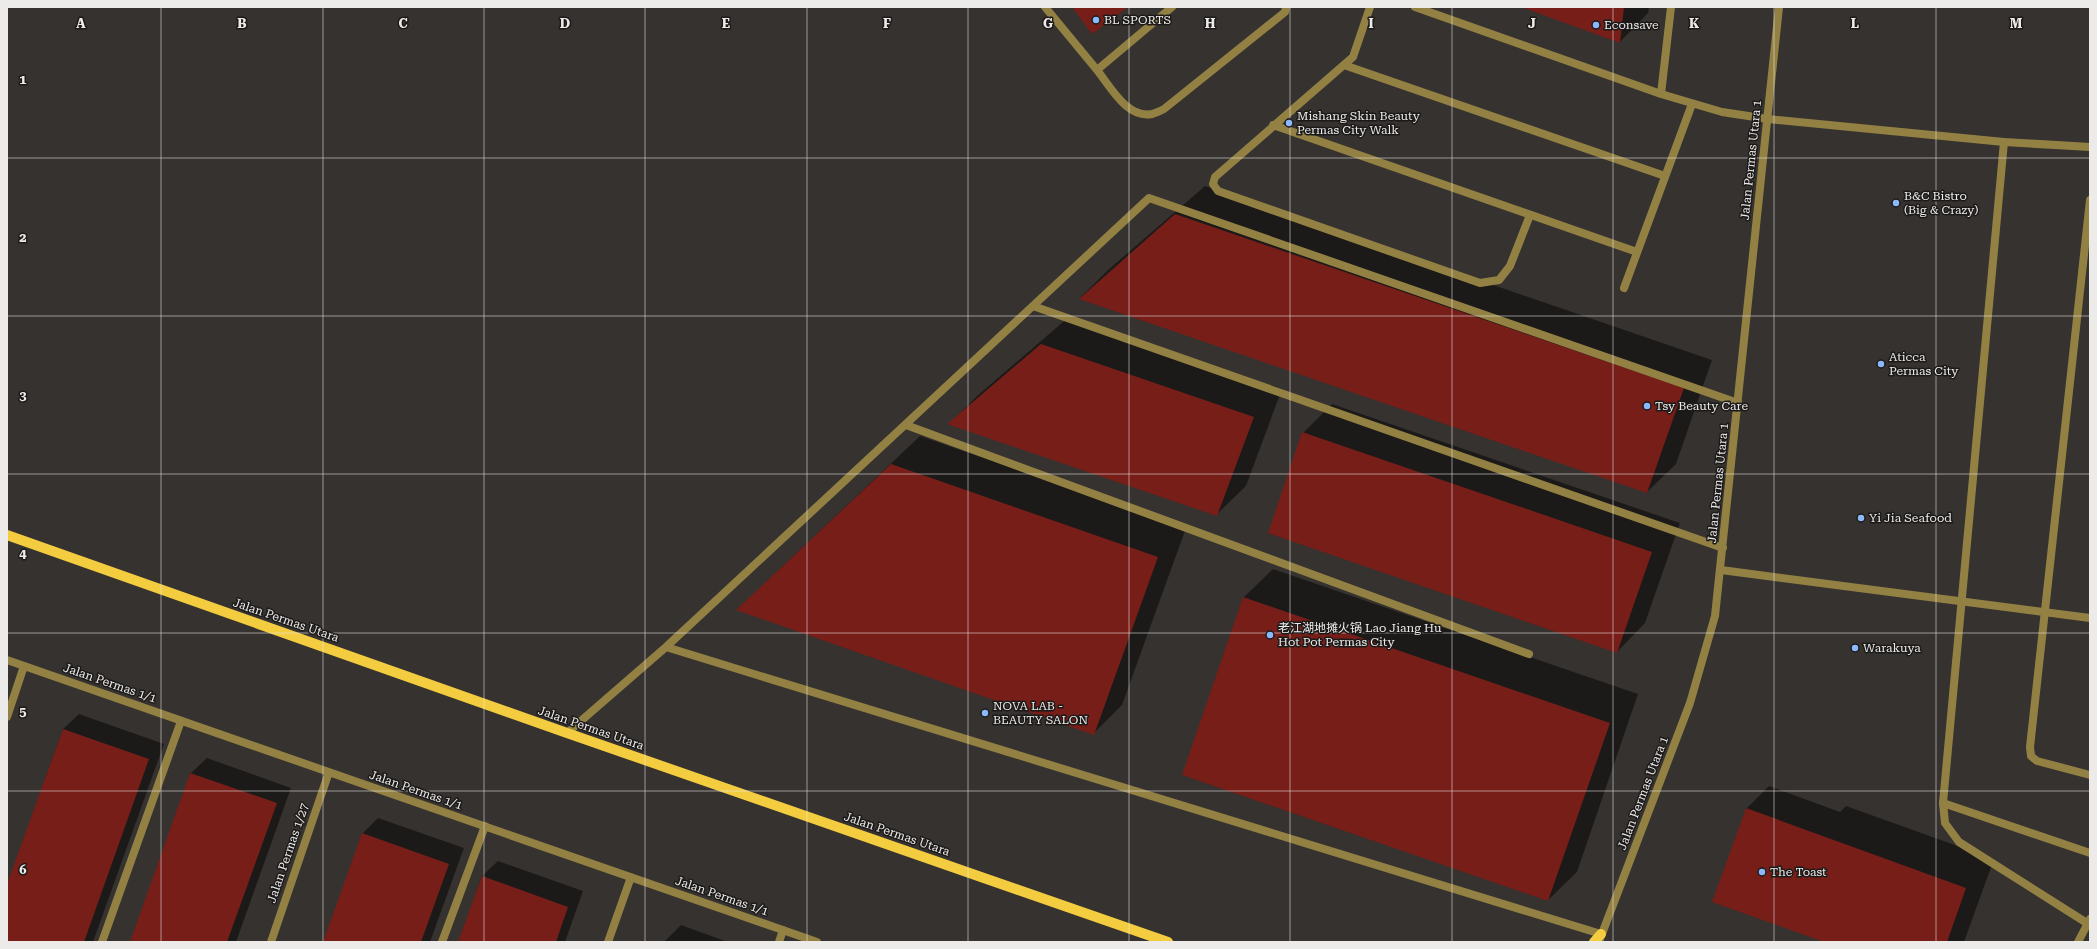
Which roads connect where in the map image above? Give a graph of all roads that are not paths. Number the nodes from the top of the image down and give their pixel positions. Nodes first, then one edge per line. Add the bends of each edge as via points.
1 (1045, 7) edge
2 (1172, 7) edge
3 (1286, 7) edge
4 (1370, 7) edge
5 (1415, 7) edge
6 (1671, 7) edge
7 (1779, 7) edge
8 (1344, 65) junction
9 (1097, 70) junction
10 (1661, 94) junction
11 (1692, 104) junction
12 (1768, 119) junction
13 (1272, 125) junction
14 (2004, 142) junction
15 (2090, 146) edge
16 (1665, 176) junction
17 (2090, 200) edge
18 (1530, 215) junction
19 (1636, 252) junction
20 (1624, 288) dead end
21 (1033, 306) junction
22 (1738, 403) junction
23 (906, 425) junction
24 (7, 535) edge
25 (1723, 548) junction
26 (1721, 570) junction
27 (1962, 601) junction
28 (2045, 612) junction
29 (2090, 618) edge
30 (666, 647) junction
31 (1529, 654) dead end
32 (7, 660) edge
33 (24, 666) junction
34 (7, 717) edge
35 (181, 721) junction
36 (567, 733) junction
37 (329, 772) junction
38 (2090, 775) edge
39 (1943, 803) junction
40 (485, 826) junction
41 (2090, 853) edge
42 (631, 877) junction
43 (2089, 922) edge
44 (783, 930) junction
45 (1601, 939) edge
46 (102, 942) edge
47 (271, 942) edge
48 (442, 942) edge
49 (608, 942) edge
50 (779, 942) edge
51 (817, 942) edge
52 (1168, 942) edge
53 (1594, 942) edge
54 (2078, 942) edge

1 - 9 street
2 - 9 street
3 - 9 street via 1285,12 1164,109 1152,114 1139,113 1127,107
4 - 8 street via 1353,57
5 - 10 street
6 - 10 street
7 - 12 street, Jalan Permas Utara 1
8 - 13 street
8 - 16 street
10 - 11 street
11 - 12 street via 1722,112
11 - 16 street
12 - 14 street
12 - 22 street, Jalan Permas Utara 1
13 - 18 street
13 - 18 street via 1215,177 1213,184 1218,191 1480,283 1499,280 1510,266
14 - 15 street
14 - 27 street
16 - 19 street
17 - 28 street
18 - 19 street
19 - 20 street
21 - 22 street via 1149,198
21 - 23 street
21 - 25 street
22 - 25 street, Jalan Permas Utara 1
23 - 30 street
23 - 31 street
24 - 36 main road, Jalan Permas Utara
25 - 26 street, Jalan Permas Utara 1
26 - 27 street
26 - 45 street, Jalan Permas Utara 1 via 1715,616 1690,703
27 - 28 street
27 - 39 street
28 - 29 street
28 - 38 street via 2031,756 2037,761
30 - 36 street
30 - 45 street
32 - 33 street, Jalan Permas 1/1
33 - 34 street
33 - 35 street, Jalan Permas 1/1
35 - 37 street, Jalan Permas 1/1
35 - 46 street
36 - 52 main road, Jalan Permas Utara
37 - 40 street, Jalan Permas 1/1
37 - 47 street, Jalan Permas 1/27
39 - 41 street
39 - 43 street via 1945,823 1959,842
40 - 42 street, Jalan Permas 1/1
40 - 48 street
42 - 44 street, Jalan Permas 1/1
42 - 49 street
43 - 54 street
44 - 50 street
44 - 51 street, Jalan Permas 1/1
45 - 53 main road

